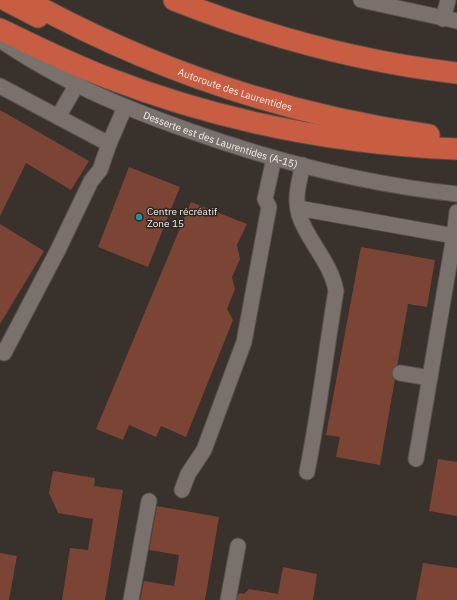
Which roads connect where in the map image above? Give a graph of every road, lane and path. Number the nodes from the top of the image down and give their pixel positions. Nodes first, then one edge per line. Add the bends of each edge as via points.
1 (5, 0) edge
2 (26, 0) edge
3 (174, 0) edge
4 (361, 0) edge
5 (448, 0) edge
6 (450, 20) edge
7 (0, 29) edge
8 (0, 40) edge
9 (180, 71) junction
10 (457, 73) edge
11 (0, 86) edge
12 (76, 86) junction
13 (125, 107) junction
14 (58, 117) junction
15 (457, 139) edge
16 (109, 144) junction
17 (457, 149) edge
18 (274, 158) junction
19 (303, 165) junction
20 (457, 194) edge
21 (298, 208) junction
22 (457, 208) edge
23 (457, 212) edge
24 (454, 236) junction
25 (0, 351) edge
26 (400, 373) dead end
27 (430, 378) junction
28 (416, 459) dead end
29 (307, 472) dead end
30 (182, 490) dead end
31 (149, 501) dead end
32 (238, 546) dead end
33 (131, 600) edge
34 (228, 600) edge

1 - 9 highway via 66,30
2 - 9 highway, Autoroute des Laurentides via 99,38
3 - 10 highway via 231,22 316,47 386,63
4 - 6 street
5 - 6 street
7 - 17 highway via 108,78 223,114 335,138
8 - 12 street, Desserte est des Laurentides (A-15)
9 - 15 highway, Autoroute des Laurentides via 308,112
11 - 14 street
12 - 13 street, Desserte est des Laurentides (A-15)
12 - 14 street
13 - 16 street
13 - 18 street, Desserte est des Laurentides (A-15)
14 - 16 street
16 - 25 street via 100,170 91,181 18,328 4,353
18 - 19 street, Desserte est des Laurentides (A-15)
18 - 30 street via 265,199 269,207 244,342 204,450 188,474
19 - 20 street, Desserte est des Laurentides (A-15) via 378,183
19 - 21 street via 297,195
20 - 22 street
21 - 24 street
21 - 29 street via 304,226 332,273 336,291
23 - 24 street
24 - 27 street
26 - 27 street
27 - 28 street
31 - 33 street
32 - 34 street

